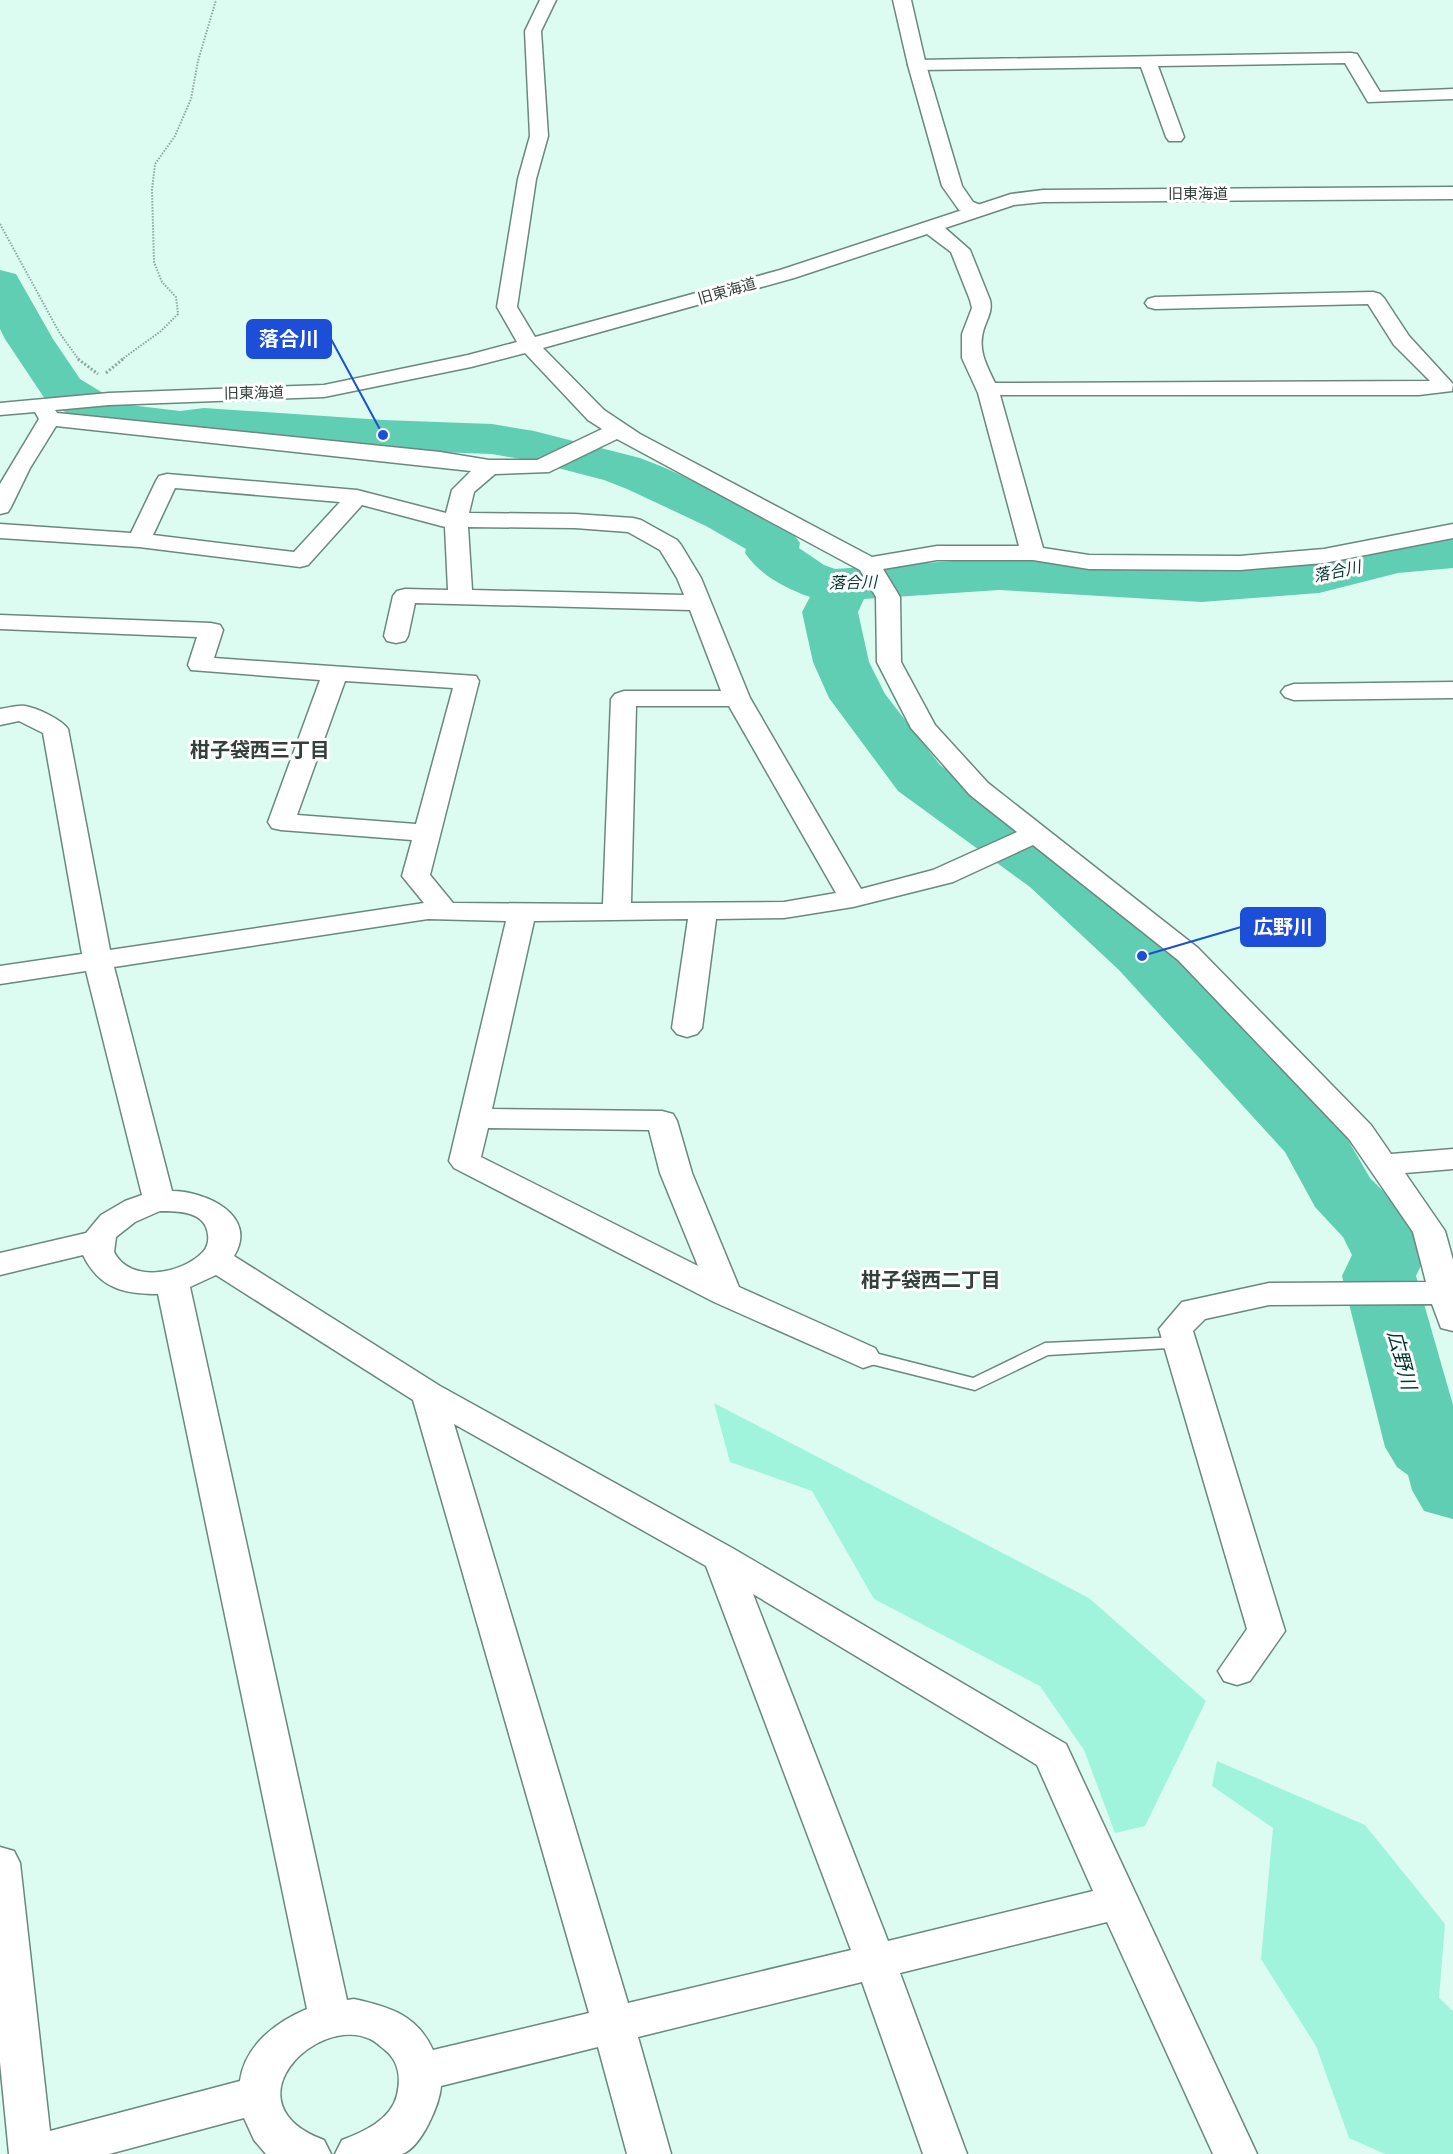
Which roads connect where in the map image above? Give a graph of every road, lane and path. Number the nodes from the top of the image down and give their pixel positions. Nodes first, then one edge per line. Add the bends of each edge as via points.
1 (216, 0) edge
2 (548, 0) edge
3 (902, 0) edge
4 (1148, 61) junction
5 (917, 65) junction
6 (1453, 94) edge
7 (1175, 137) dead end
8 (1453, 193) edge
9 (976, 210) junction
10 (0, 224) edge
11 (931, 228) junction
12 (1155, 303) dead end
13 (528, 345) junction
14 (987, 389) junction
15 (1449, 392) edge
16 (0, 409) edge
17 (50, 410) junction
18 (617, 430) junction
19 (489, 467) junction
20 (357, 497) junction
21 (0, 507) edge
22 (456, 520) junction
23 (0, 531) edge
24 (1453, 531) edge
25 (139, 540) junction
26 (1033, 553) junction
27 (869, 565) junction
28 (460, 597) junction
29 (698, 603) junction
30 (0, 622) edge
31 (396, 636) dead end
32 (334, 673) junction
33 (1294, 692) dead end
34 (1449, 694) edge
35 (737, 698) junction
36 (0, 717) edge
37 (427, 833) junction
38 (1036, 833) junction
39 (853, 899) junction
40 (445, 911) junction
41 (703, 911) junction
42 (617, 912) junction
43 (522, 913) junction
44 (98, 961) junction
45 (0, 975) edge
46 (687, 1028) dead end
47 (475, 1118) junction
48 (1453, 1159) edge
49 (1383, 1165) junction
50 (159, 1201) junction
51 (99, 1240) junction
52 (1444, 1250) edge
53 (215, 1259) junction
54 (0, 1264) edge
55 (172, 1281) junction
56 (726, 1294) junction
57 (1449, 1306) edge
58 (1180, 1343) junction
59 (863, 1356) joint
60 (428, 1394) junction
61 (721, 1558) junction
62 (1237, 1671) dead end
63 (0, 1863) edge
64 (1118, 1902) junction
65 (876, 1963) junction
66 (330, 2018) junction
67 (614, 2024) junction
68 (421, 2072) junction
69 (259, 2095) junction
70 (30, 2154) edge
71 (36, 2154) edge
72 (309, 2154) edge
73 (357, 2154) edge
74 (649, 2154) edge
75 (945, 2154) edge
76 (1235, 2154) edge

1 - 10 path via 191,99 175,136 155,164 154,262 162,282 176,297 178,314 165,330 102,376 80,361 59,332
2 - 13 street via 533,31 539,136 527,179 507,307
3 - 5 street
4 - 5 street
4 - 6 street via 1351,58 1374,98
4 - 7 street
5 - 9 street via 952,186 966,206
8 - 9 street, 旧東海道 via 1043,196
9 - 11 street, 旧東海道
11 - 13 street, 旧東海道 via 787,274
11 - 14 street via 960,250 980,300 982,308 972,334 972,358
12 - 15 street via 1373,298 1384,308 1396,333
13 - 17 street, 旧東海道 via 324,392 109,399
13 - 18 street via 596,415
14 - 15 street
14 - 26 street
16 - 17 street, 旧東海道
17 - 19 street
17 - 21 street
18 - 19 street via 541,467
18 - 27 street
19 - 22 street via 463,490
20 - 22 street
20 - 25 street via 300,560
20 - 25 street via 167,481
22 - 28 street
22 - 29 street via 633,525 669,545 689,578
23 - 25 street
24 - 26 street via 1324,556 1240,563 1089,562
26 - 27 street via 937,553
27 - 38 street via 888,597 889,662 924,728 979,789
28 - 29 street
28 - 31 street via 405,596
29 - 35 street
30 - 32 street via 212,630 200,665
32 - 37 street via 466,681
32 - 37 street via 281,822
33 - 34 street
35 - 39 street
35 - 42 street via 624,699
36 - 44 street via 22,713 55,729
37 - 40 street via 416,876
38 - 39 street via 943,876
38 - 49 street via 1188,954 1360,1132
39 - 41 street via 784,909
40 - 43 street
40 - 44 street
41 - 42 street
41 - 46 street
42 - 43 street
43 - 47 street
44 - 45 street
44 - 50 street
47 - 56 street via 465,1161
47 - 56 street via 662,1122 676,1173
48 - 49 street
49 - 52 street
50 - 51 street via 120,1214 106,1226
50 - 53 street via 196,1204 211,1211 225,1233 223,1247
51 - 54 street
51 - 55 street via 98,1253 104,1265 116,1274 132,1281
52 - 57 street
53 - 55 street
53 - 60 street
55 - 66 street
56 - 59 street
57 - 58 street via 1269,1294 1194,1310 1176,1329
58 - 59 lane via 1045,1349 975,1384
58 - 62 street via 1266,1631
60 - 61 street
60 - 67 street
61 - 64 street via 1052,1755
61 - 65 street
63 - 70 street
64 - 65 street
64 - 76 street
65 - 67 street
65 - 75 street
66 - 68 street via 356,2017 380,2023 400,2035 414,2052
66 - 69 street via 307,2025 280,2046 262,2074
67 - 68 street
67 - 74 street
68 - 73 street via 420,2094 411,2115 396,2133
69 - 71 street
69 - 72 street via 264,2118 277,2137

